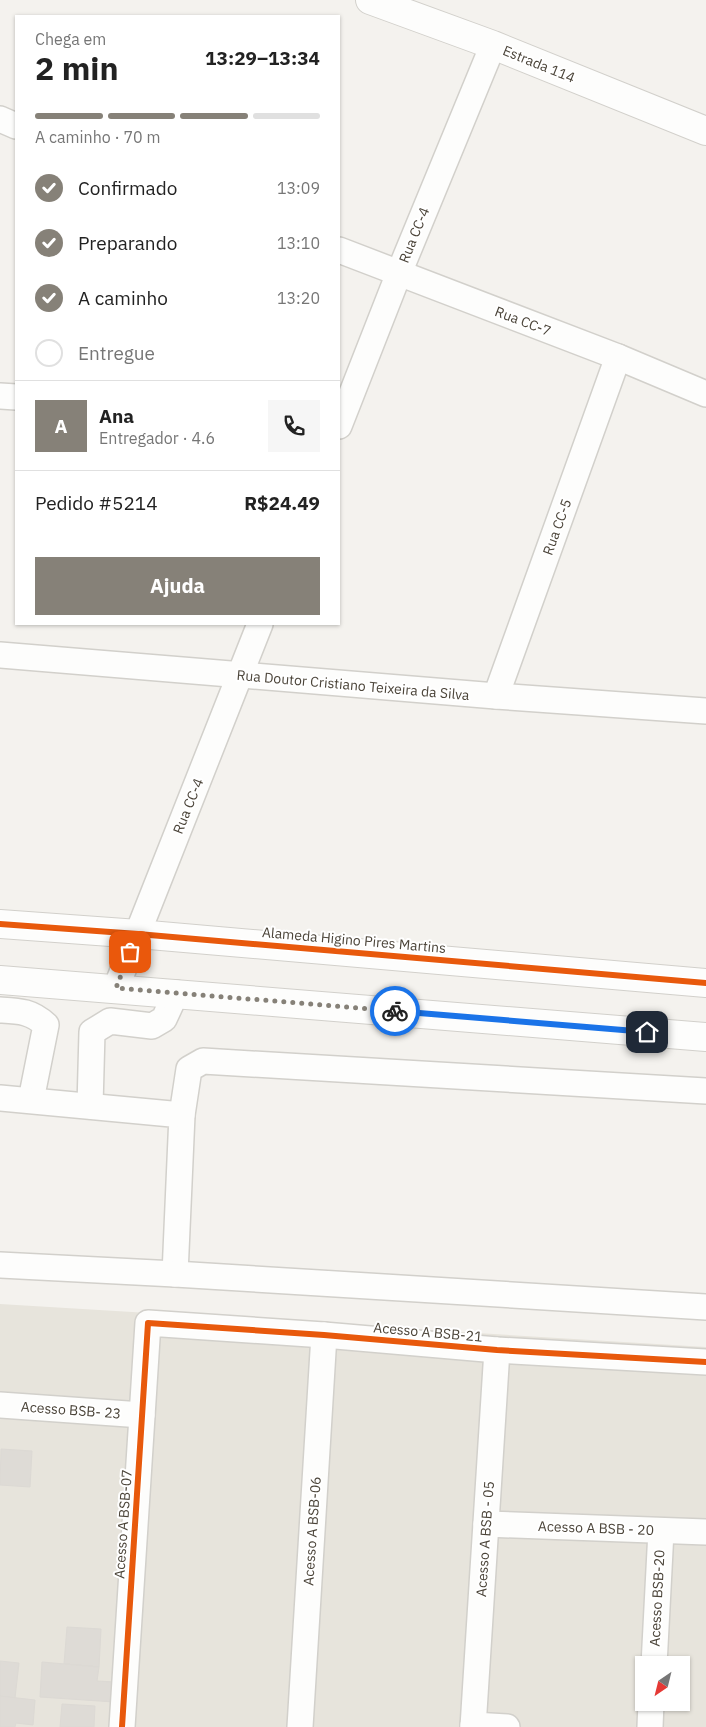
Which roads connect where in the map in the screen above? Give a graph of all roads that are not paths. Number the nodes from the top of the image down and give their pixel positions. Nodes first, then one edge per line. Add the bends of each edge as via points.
1 (370, 0) edge
2 (493, 45) junction
3 (0, 120) edge
4 (15, 126) edge
5 (706, 131) edge
6 (340, 250) edge
7 (399, 273) junction
8 (618, 357) junction
9 (706, 394) edge
10 (0, 396) edge
11 (15, 397) edge
12 (340, 420) edge
13 (260, 625) edge
14 (0, 655) edge
15 (240, 676) junction
16 (496, 696) junction
17 (706, 711) edge
18 (0, 924) edge
19 (138, 934) junction
20 (0, 980) edge
21 (706, 983) edge
22 (116, 988) junction
23 (176, 993) junction
24 (0, 1010) edge
25 (706, 1037) edge
26 (706, 1091) edge
27 (0, 1098) edge
28 (31, 1100) junction
29 (90, 1106) junction
30 (182, 1115) junction
31 (0, 1264) edge
32 (175, 1274) junction
33 (706, 1307) edge
34 (148, 1323) joint
35 (324, 1335) junction
36 (497, 1350) junction
37 (706, 1362) edge
38 (0, 1405) edge
39 (142, 1416) junction
40 (486, 1524) junction
41 (661, 1531) junction
42 (706, 1532) edge
43 (654, 1656) edge
44 (651, 1711) edge
45 (473, 1726) edge
46 (122, 1727) edge
47 (300, 1727) edge
48 (507, 1727) edge
49 (650, 1727) edge

1 - 2 street, Estrada 114
2 - 5 street, Estrada 114
2 - 7 street, Rua CC-4
3 - 4 street
6 - 7 street, Rua CC-7
7 - 8 street, Rua CC-7
7 - 12 street, Rua CC-4
8 - 9 street, Rua CC-7
8 - 16 street, Rua CC-5
10 - 11 street
13 - 15 street, Rua CC-4
14 - 15 street, Rua Doutor Cristiano Teixeira da Silva
15 - 16 street, Rua Doutor Cristiano Teixeira da Silva
15 - 19 street, Rua CC-4
16 - 17 street, Rua Doutor Cristiano Teixeira da Silva
18 - 19 street, Alameda Higino Pires Martins
19 - 21 street, Alameda Higino Pires Martins
19 - 22 street, Rua CC-4
20 - 22 street
22 - 23 street
23 - 25 street
23 - 29 street via 164,1019 152,1026 110,1020 92,1032
24 - 28 street via 37,1016 46,1025
26 - 30 street via 203,1061 189,1069
27 - 28 street
28 - 29 street
29 - 30 street
30 - 32 street
31 - 32 street
32 - 33 street
34 - 35 street, Acesso A BSB-21
34 - 39 street, Acesso A BSB-07
35 - 36 street, Acesso A BSB-21
35 - 47 street, Acesso A BSB-06
36 - 37 street, Acesso A BSB-21
36 - 40 street, Acesso A BSB - 05
38 - 39 street, Acesso BSB- 23
39 - 46 street, Acesso A BSB-07
40 - 41 street, Acesso A BSB - 20
40 - 45 street, Acesso A BSB - 05
41 - 42 street, Acesso A BSB - 20
41 - 43 street, Acesso BSB-20
44 - 49 street
45 - 48 street

